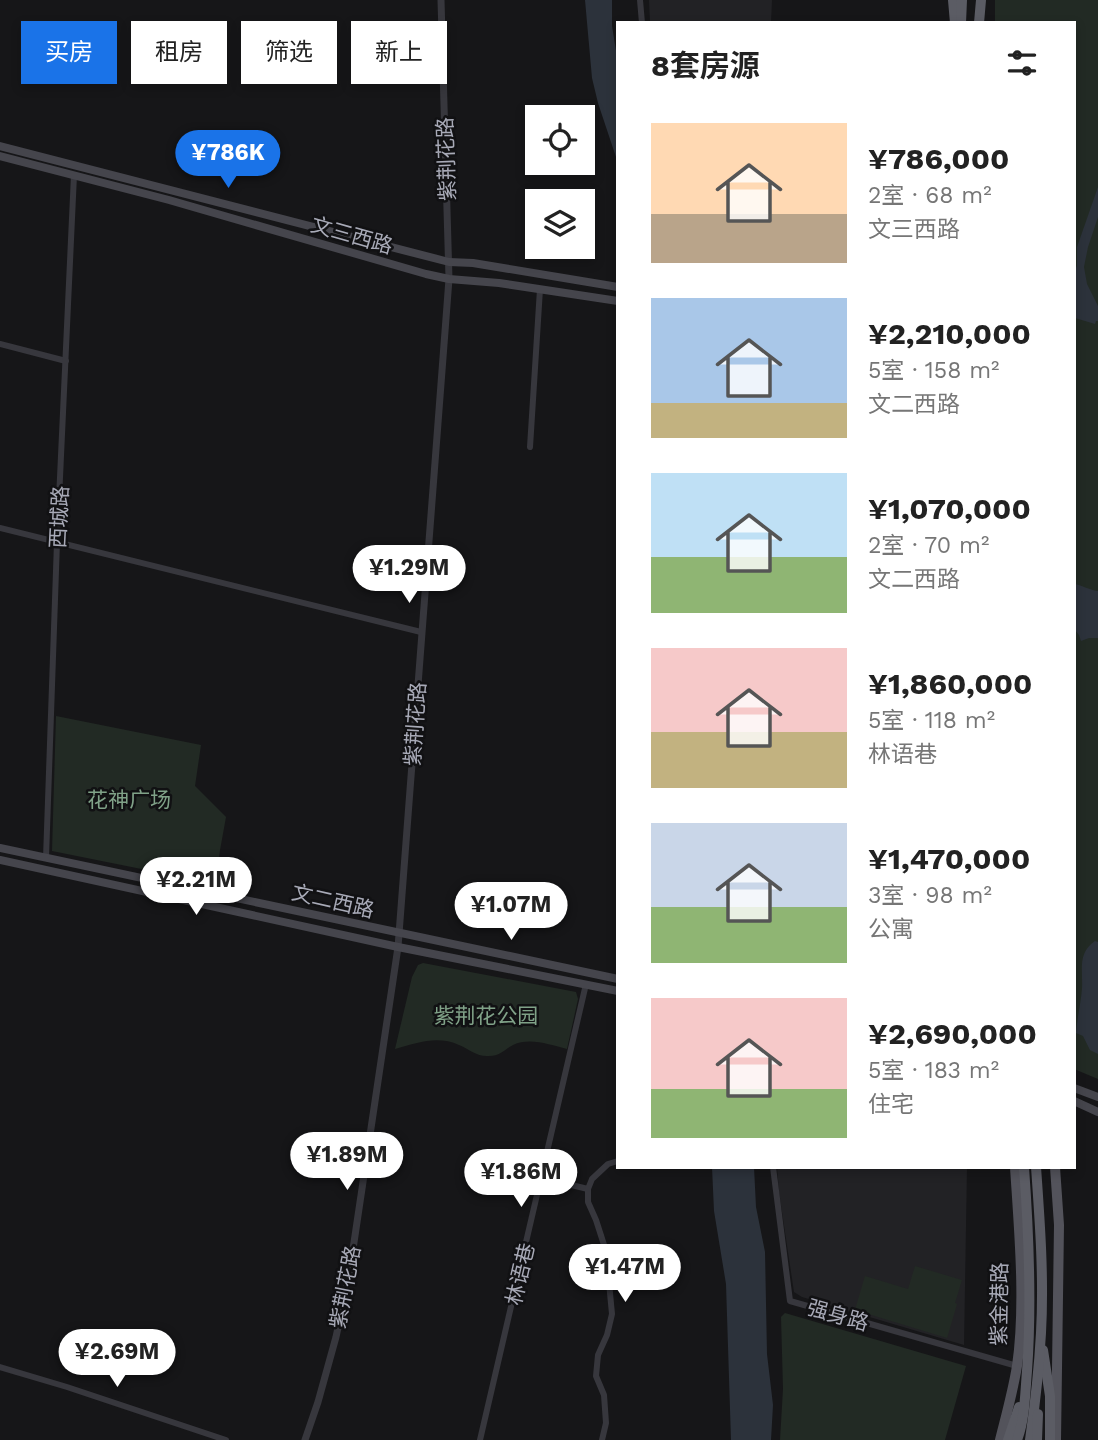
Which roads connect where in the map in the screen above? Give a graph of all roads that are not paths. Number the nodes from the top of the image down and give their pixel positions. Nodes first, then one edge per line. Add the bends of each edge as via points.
1 (441, 0) edge
2 (640, 0) edge
3 (953, 0) edge
4 (962, 0) edge
5 (975, 0) edge
6 (981, 0) edge
7 (642, 21) edge
8 (953, 21) edge
9 (961, 21) edge
10 (974, 21) edge
11 (981, 21) edge
12 (0, 146) edge
13 (0, 156) edge
14 (74, 175) junction
15 (449, 262) junction
16 (449, 279) junction
17 (616, 287) edge
18 (540, 289) junction
19 (616, 301) edge
20 (0, 344) edge
21 (66, 361) junction
22 (530, 447) dead end
23 (0, 528) edge
24 (57, 542) junction
25 (421, 632) junction
26 (0, 848) edge
27 (46, 858) junction
28 (0, 860) edge
29 (399, 933) junction
30 (398, 947) junction
31 (616, 979) edge
32 (586, 985) junction
33 (616, 991) edge
34 (1076, 1089) edge
35 (1098, 1097) edge
36 (1076, 1102) edge
37 (1098, 1112) edge
38 (616, 1162) edge
39 (773, 1169) edge
40 (1015, 1169) edge
41 (1024, 1169) edge
42 (1036, 1169) edge
43 (1055, 1169) edge
44 (542, 1178) junction
45 (588, 1189) junction
46 (1041, 1333) junction
47 (1017, 1366) junction
48 (0, 1367) edge
49 (1026, 1387) junction
50 (1036, 1393) junction
51 (1019, 1437) edge
52 (226, 1440) edge
53 (305, 1440) edge
54 (480, 1440) edge
55 (602, 1440) edge
56 (1000, 1440) edge
57 (1008, 1440) edge
58 (1030, 1440) edge
59 (1037, 1440) edge
60 (1050, 1440) edge
61 (1056, 1440) edge

1 - 15 street, 紫荆花路
2 - 7 street
3 - 8 highway
4 - 9 highway
5 - 10 highway
6 - 11 highway
12 - 15 main road, 文三西路
13 - 14 main road, 文三西路
14 - 16 main road, 文三西路
14 - 21 street, 西城路
15 - 16 street, 紫荆花路
15 - 17 main road, 文三西路
16 - 18 main road, 文三西路
16 - 25 street, 紫荆花路
18 - 19 main road, 文三西路
18 - 22 street
20 - 21 street
21 - 24 street, 西城路
23 - 24 street
24 - 25 street
24 - 27 street, 西城路
25 - 29 street, 紫荆花路
26 - 27 main road, 文二西路
27 - 29 main road, 文二西路
28 - 30 main road, 文二西路
29 - 30 street, 紫荆花路
29 - 31 main road, 文二西路
30 - 32 main road, 文二西路
30 - 53 street, 紫荆花路 via 349,1276
32 - 33 main road, 文二西路
32 - 44 street, 林语巷
34 - 35 main road
36 - 37 main road
38 - 45 street via 592,1179
39 - 47 street, 强身路 via 790,1301
40 - 47 main road, 紫金港路 via 1021,1317
41 - 49 highway via 1031,1269
42 - 46 highway
43 - 61 main road via 1059,1225
44 - 45 street
44 - 54 street, 林语巷
45 - 55 street via 588,1202 606,1251 612,1314 596,1376 604,1395
46 - 50 highway
46 - 60 highway via 1050,1396
47 - 56 main road, 紫金港路
48 - 52 street
49 - 51 highway
49 - 57 highway
50 - 58 highway
50 - 59 highway

